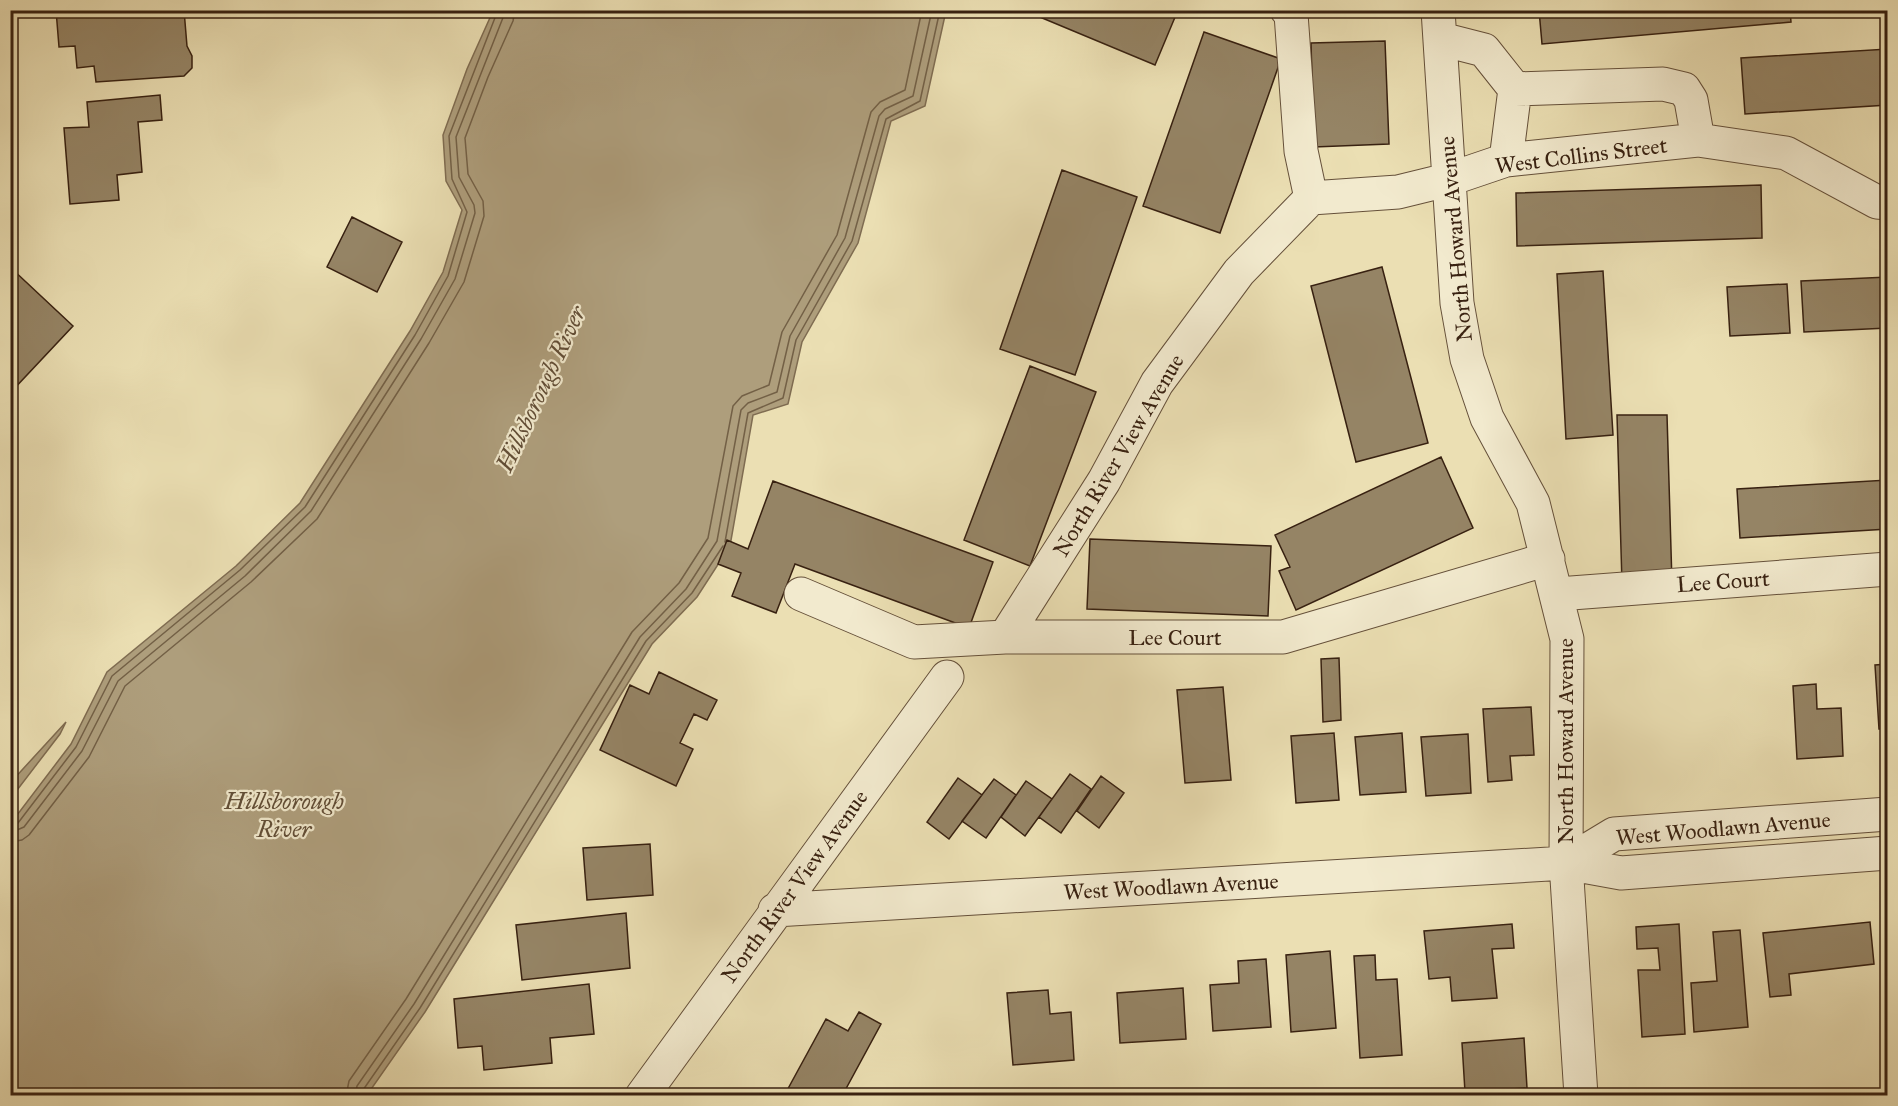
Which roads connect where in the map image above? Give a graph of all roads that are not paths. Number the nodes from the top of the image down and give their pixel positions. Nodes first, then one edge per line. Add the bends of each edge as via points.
1 (1287, 10) edge
2 (1440, 25) edge
3 (1515, 89) junction
4 (1698, 140) junction
5 (1506, 160) junction
6 (1447, 180) junction
7 (1311, 198) junction
8 (1887, 203) edge
9 (1548, 560) junction
10 (1887, 569) edge
11 (801, 594) dead end
12 (1558, 594) junction
13 (1005, 637) junction
14 (948, 677) dead end
15 (1887, 814) edge
16 (1887, 854) edge
17 (1566, 863) junction
18 (776, 910) junction
19 (642, 1095) edge
20 (1581, 1095) edge

1 - 7 street via 1291,14 1301,151
2 - 3 street via 1484,50
2 - 6 street, North Howard Avenue
3 - 4 street via 1663,84 1684,89
3 - 5 street
4 - 5 street, West Collins Street
4 - 8 street, West Collins Street via 1786,153 1877,202
5 - 6 street, West Collins Street
6 - 7 street, West Collins Street via 1398,192
6 - 9 street, North Howard Avenue via 1457,303 1467,359 1487,418 1533,503
7 - 13 street, North River View Avenue via 1239,272 1157,383 1104,481
9 - 12 street, North Howard Avenue
9 - 13 street, Lee Court via 1283,637
10 - 12 street, Lee Court
11 - 13 street, Lee Court via 914,642
12 - 17 street, North Howard Avenue via 1567,639
14 - 18 street, North River View Avenue
15 - 17 street, West Woodlawn Avenue via 1614,834
16 - 17 street, West Woodlawn Avenue via 1621,873
17 - 18 street, West Woodlawn Avenue
17 - 20 street, North Howard Avenue
18 - 19 street, North River View Avenue

